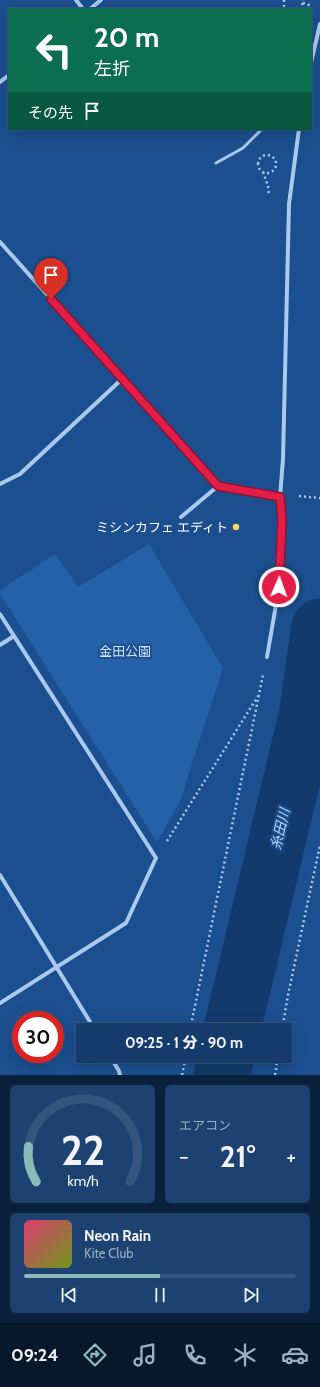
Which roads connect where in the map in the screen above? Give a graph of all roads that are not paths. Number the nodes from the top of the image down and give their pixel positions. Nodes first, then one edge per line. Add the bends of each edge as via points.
1 (76, 0) edge
2 (101, 0) edge
3 (82, 8) edge
4 (91, 8) edge
5 (320, 24) edge
6 (312, 59) edge
7 (8, 76) edge
8 (0, 82) edge
9 (261, 130) edge
10 (299, 130) edge
11 (216, 163) dead end
12 (0, 242) edge
13 (122, 379) junction
14 (0, 484) edge
15 (218, 486) junction
16 (280, 497) junction
17 (181, 517) dead end
18 (0, 614) edge
19 (14, 636) junction
20 (0, 645) edge
21 (267, 657) road end
22 (0, 876) edge
23 (56, 967) junction
24 (0, 1003) edge
25 (90, 1023) edge
26 (114, 1063) edge
27 (120, 1075) edge

1 - 3 street
2 - 4 street
5 - 6 street
7 - 8 street
9 - 11 lane via 243,148
10 - 16 street via 289,204
12 - 13 street
13 - 14 street via 20,474
13 - 15 street
15 - 16 street
15 - 17 street
16 - 21 street via 282,520 279,587
18 - 19 street
19 - 20 street
19 - 23 street via 156,858 126,923
22 - 23 street
23 - 24 street
23 - 25 street
26 - 27 street

